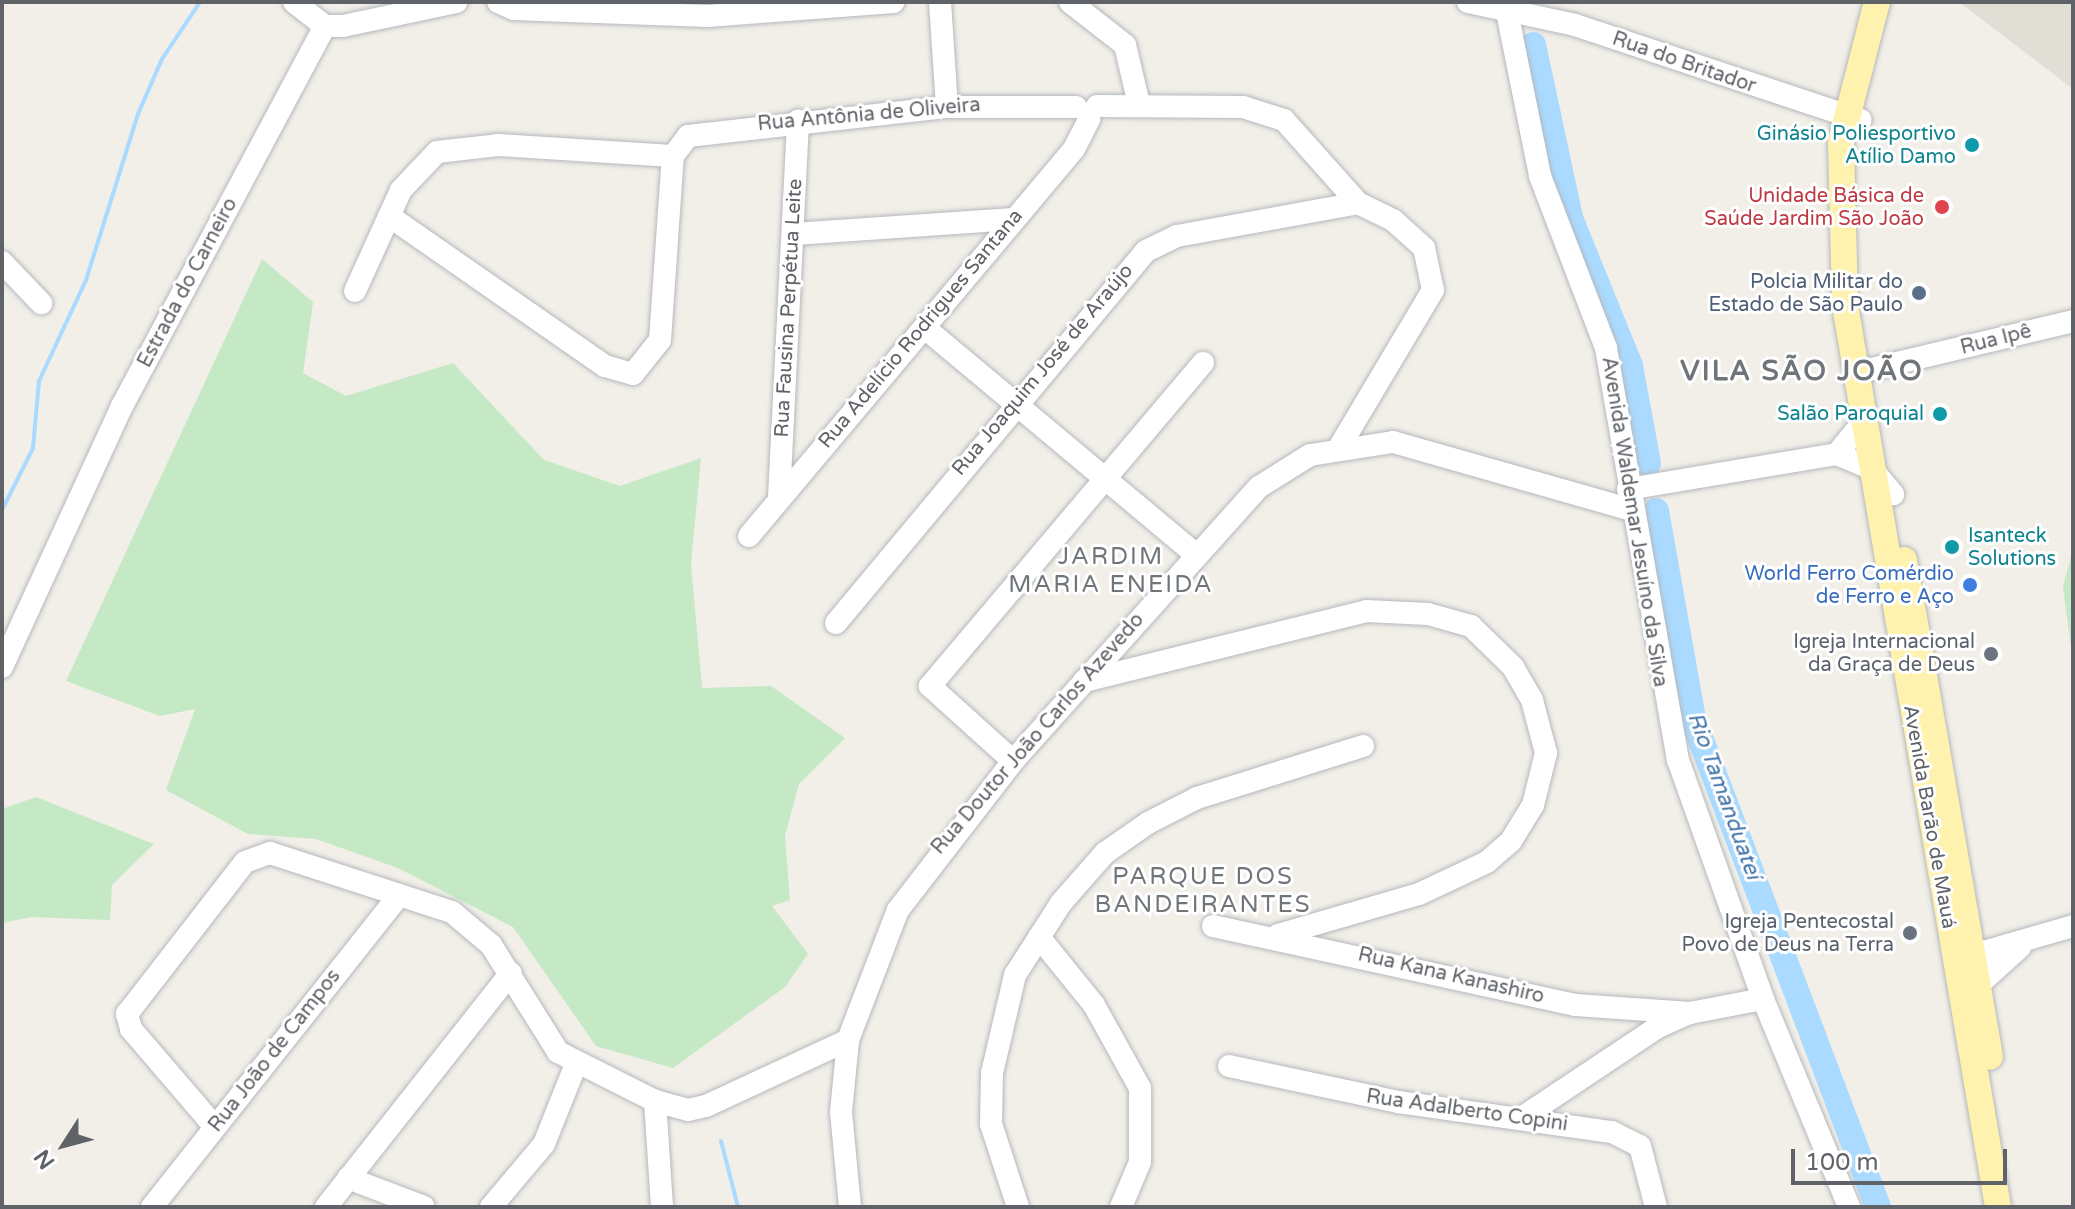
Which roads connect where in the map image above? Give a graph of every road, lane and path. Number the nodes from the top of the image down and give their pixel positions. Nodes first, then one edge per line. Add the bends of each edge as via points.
1 (294, 2) edge
2 (457, 2) edge
3 (498, 2) edge
4 (893, 2) edge
5 (940, 2) edge
6 (1070, 2) edge
7 (1468, 2) edge
8 (1877, 2) edge
9 (1894, 2) edge
10 (1506, 6) edge
11 (325, 26) junction
12 (1139, 104) junction
13 (947, 107) junction
14 (1087, 111) junction
15 (1852, 118) junction
16 (798, 120) junction
17 (673, 156) junction
18 (1358, 203) junction
19 (389, 216) junction
20 (1013, 219) junction
21 (794, 234) junction
22 (2, 262) edge
23 (355, 291) dead end
24 (41, 303) dead end
25 (1845, 305) junction
26 (2073, 321) edge
27 (925, 328) junction
28 (1203, 363) dead end
29 (1872, 369) junction
30 (1012, 404) junction
31 (1862, 423) junction
32 (1340, 446) junction
33 (1837, 454) junction
34 (1872, 469) junction
35 (1104, 482) junction
36 (1893, 494) junction
37 (779, 497) junction
38 (1630, 499) junction
39 (749, 536) dead end
40 (1194, 553) junction
41 (836, 623) dead end
42 (2, 667) edge
43 (1084, 681) junction
44 (1363, 746) dead end
45 (1013, 761) junction
46 (399, 895) junction
47 (1213, 926) dead end
48 (2073, 926) edge
49 (1278, 935) junction
50 (1039, 937) junction
51 (2024, 944) junction
52 (1964, 958) junction
53 (511, 973) junction
54 (1978, 985) junction
55 (1763, 999) junction
56 (1690, 1013) junction
57 (848, 1040) junction
58 (576, 1064) junction
59 (1229, 1066) dead end
60 (655, 1101) junction
61 (1520, 1119) junction
62 (215, 1127) junction
63 (348, 1178) junction
64 (152, 1207) edge
65 (326, 1207) edge
66 (424, 1207) edge
67 (491, 1207) edge
68 (662, 1207) edge
69 (850, 1207) edge
70 (1018, 1207) edge
71 (1121, 1207) edge
72 (1656, 1207) edge
73 (1849, 1207) edge
74 (1998, 1207) edge
75 (2014, 1207) edge

1 - 11 street
2 - 11 street
3 - 4 street via 514,9 708,16
5 - 13 street
6 - 12 street via 1125,45
7 - 10 street
8 - 15 main road, Avenida Barão de Mauá
9 - 15 main road, Avenida Barão de Mauá
10 - 15 street, Rua do Britador
10 - 38 street, Avenida Waldemar Jesuíno da Silva via 1540,176 1606,348
11 - 42 street, Estrada do Carneiro via 122,406
12 - 14 street, Rua Antônia de Oliveira
12 - 18 street, Rua Antônia de Oliveira via 1243,107 1284,120
13 - 14 street, Rua Antônia de Oliveira
13 - 16 street, Rua Antônia de Oliveira
14 - 20 street, Rua Adelício Rodrigues Santana via 1074,149
15 - 25 main road, Avenida Barão de Mauá via 1838,225
15 - 29 main road, Avenida Barão de Mauá via 1852,202
16 - 17 street, Rua Antônia de Oliveira via 698,131
16 - 21 street, Rua Fausina Perpétua Leite
17 - 19 street via 455,148 416,169
17 - 19 street via 660,340 633,374 605,366
18 - 30 street, Rua Joaquim José de Araújo via 1157,244
18 - 32 street via 1393,220 1424,248 1433,290
19 - 23 street
20 - 21 street
20 - 27 street, Rua Adelício Rodrigues Santana
21 - 37 street, Rua Fausina Perpétua Leite
22 - 24 street
25 - 29 main road
25 - 31 main road, Avenida Barão de Mauá
26 - 29 street, Rua Ipê
27 - 30 street
27 - 37 street, Rua Adelício Rodrigues Santana
28 - 35 street
29 - 36 main road, Avenida Barão de Mauá
30 - 35 street
30 - 41 street, Rua Joaquim José de Araújo
31 - 33 street
31 - 34 main road, Avenida Barão de Mauá
32 - 38 street, Rua Doutor João Carlos Azevedo via 1420,447
32 - 40 street, Rua Doutor João Carlos Azevedo via 1269,479
33 - 34 street
33 - 38 street
34 - 36 street
34 - 52 main road, Avenida Barão de Mauá
35 - 40 street
35 - 45 street via 933,682 939,700
36 - 52 main road, Avenida Barão de Mauá
37 - 39 street, Rua Adelício Rodrigues Santana
38 - 55 street, Avenida Waldemar Jesuíno da Silva via 1665,715
40 - 43 street, Rua Doutor João Carlos Azevedo
43 - 45 street, Rua Doutor João Carlos Azevedo
43 - 49 street via 1366,611 1428,614 1471,626 1513,667 1532,700 1546,753 1533,805 1511,841 1487,862 1419,894
44 - 50 street via 1210,794 1148,823 1081,876
45 - 57 street, Rua Doutor João Carlos Azevedo via 898,910
46 - 53 street via 475,928
46 - 62 street, Rua João de Campos
46 - 62 street via 288,854 245,862 127,1014 131,1029
47 - 49 street, Rua Kana Kanashiro
48 - 51 street
49 - 56 street, Rua Kana Kanashiro via 1576,1005
50 - 70 street via 1015,975 992,1073 991,1124
50 - 71 street via 1094,1005 1140,1088 1140,1162
51 - 52 street
51 - 54 street
52 - 54 main road, Avenida Barão de Mauá
52 - 74 main road, Avenida Barão de Mauá
53 - 58 street via 558,1052
53 - 63 street
54 - 75 main road, Avenida Barão de Mauá
55 - 56 street
55 - 73 street, Avenida Waldemar Jesuíno da Silva
56 - 61 street
57 - 60 street via 706,1106 688,1110
57 - 69 street, Rua Doutor João Carlos Azevedo via 841,1112
58 - 60 street
58 - 67 street via 550,1133
59 - 61 street, Rua Adalberto Copini
60 - 68 street
61 - 72 street, Rua Adalberto Copini via 1629,1138 1648,1161
62 - 64 street, Rua João de Campos
63 - 65 street
63 - 66 street

